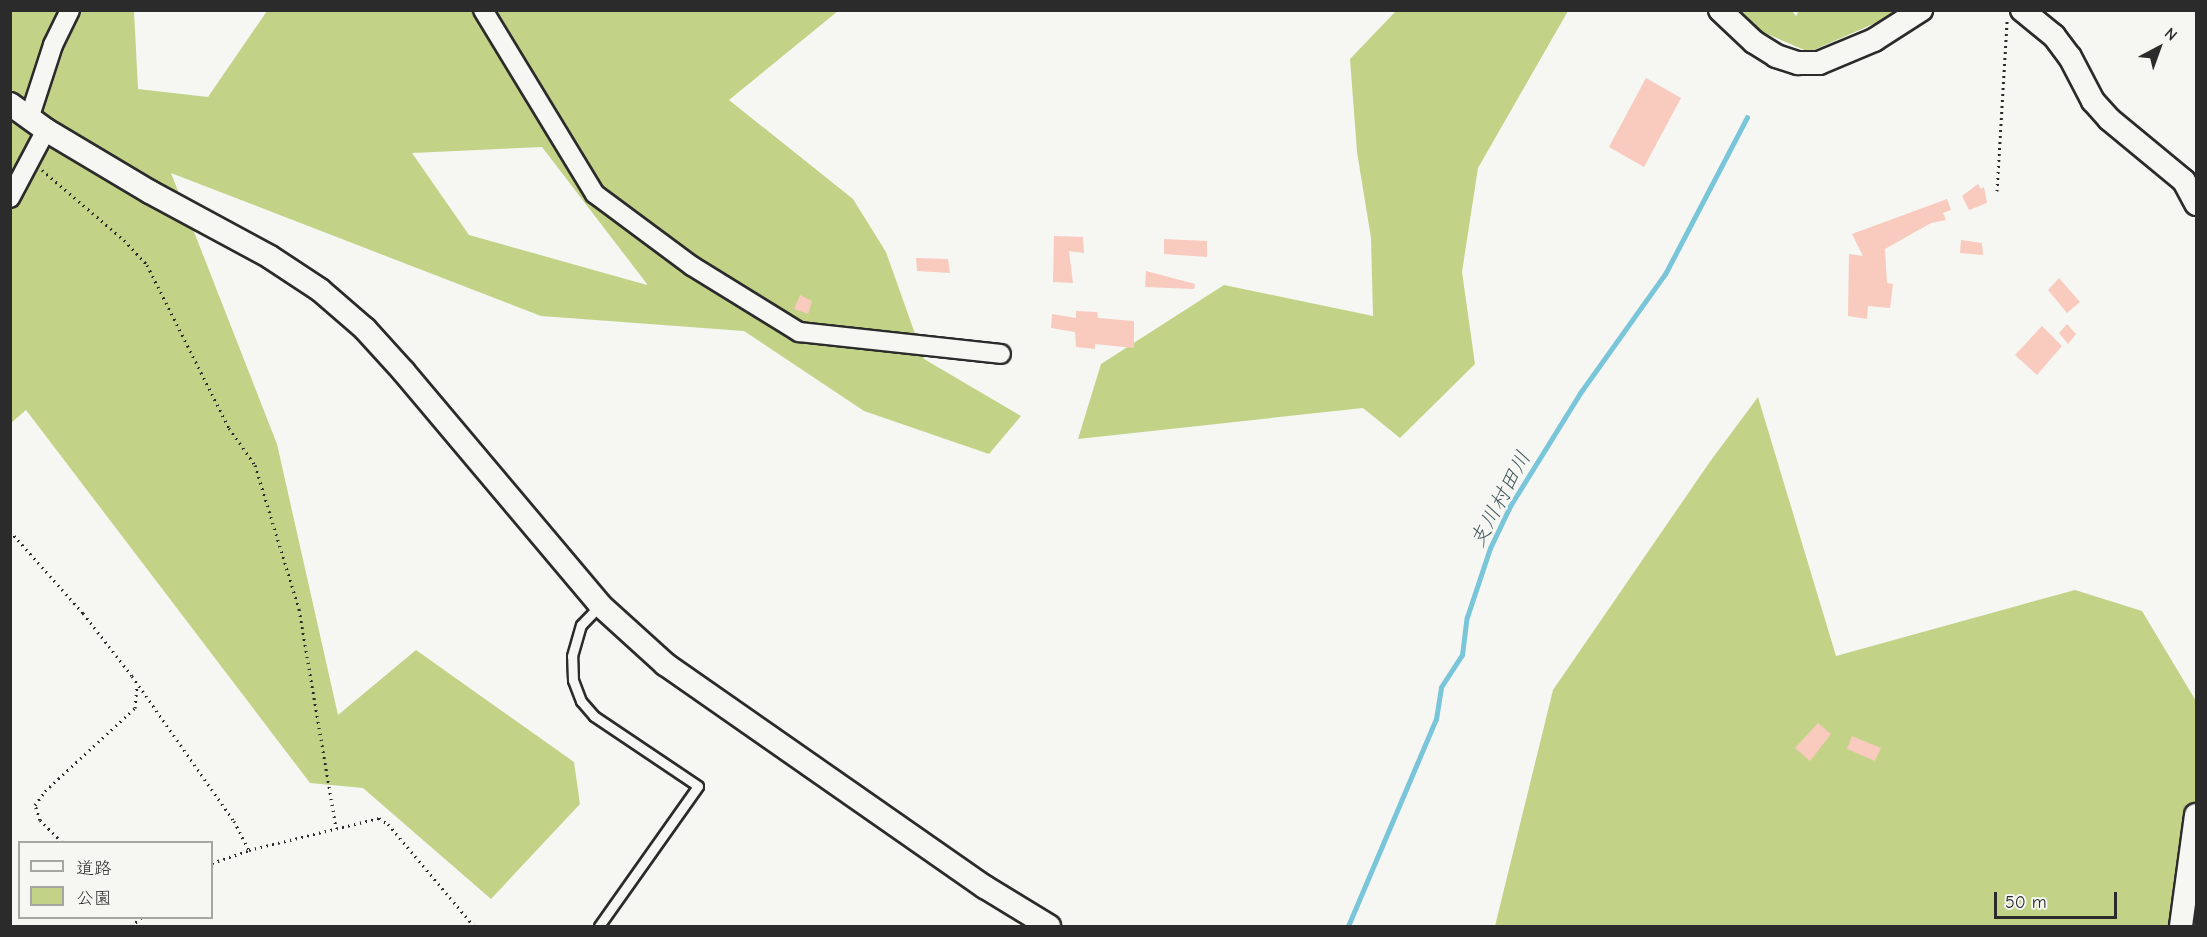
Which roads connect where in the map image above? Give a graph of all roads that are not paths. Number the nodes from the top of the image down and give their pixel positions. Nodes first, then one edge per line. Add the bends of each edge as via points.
1 (70, 10) edge
2 (483, 10) edge
3 (1720, 10) edge
4 (1921, 10) edge
5 (2022, 10) edge
6 (10, 104) edge
7 (38, 124) junction
8 (10, 198) edge
9 (2196, 204) edge
10 (1001, 354) dead end
11 (600, 604) junction
12 (2196, 815) edge
13 (599, 927) edge
14 (1049, 927) edge
15 (2181, 927) edge

1 - 7 street via 53,45
2 - 10 street via 595,194 692,266 799,332
3 - 4 street via 1754,42 1776,56 1798,63 1819,63 1874,40
5 - 9 street via 2054,36 2109,119 2184,181
6 - 7 street
7 - 8 street via 28,166
7 - 11 street via 150,192 270,257 329,298 365,329 396,364
11 - 13 lane via 581,625 572,656 573,680 581,701 594,716 698,786
11 - 14 street via 665,664 725,708
12 - 15 street

